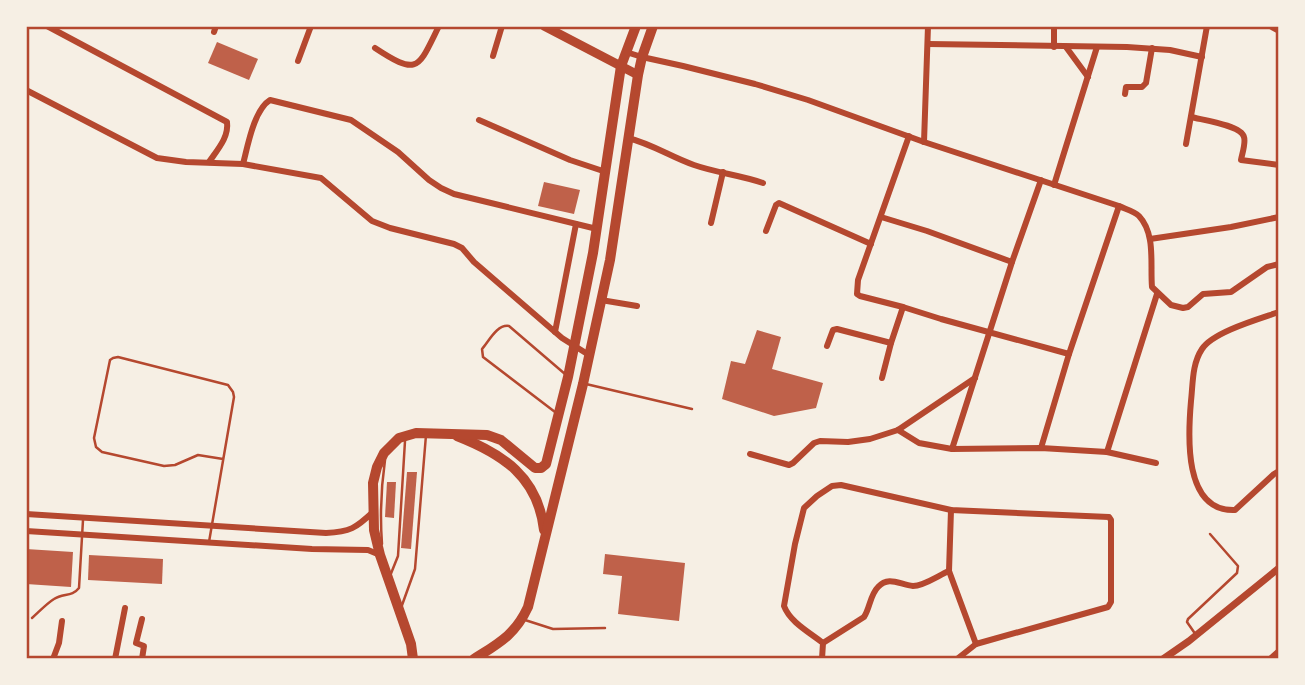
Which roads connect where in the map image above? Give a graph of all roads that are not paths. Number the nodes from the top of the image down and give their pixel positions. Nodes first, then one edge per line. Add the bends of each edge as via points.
1 (47, 26) edge
2 (312, 26) edge
3 (439, 26) edge
4 (502, 26) edge
5 (544, 26) edge
6 (636, 26) edge
7 (653, 26) edge
8 (929, 26) edge
9 (1054, 26) edge
10 (1207, 26) edge
11 (1270, 26) edge
12 (1279, 31) edge
13 (928, 44) junction
14 (1054, 47) junction
15 (1066, 47) junction
16 (1097, 47) junction
17 (375, 48) dead end
18 (1152, 48) junction
19 (626, 52) junction
20 (493, 56) dead end
21 (642, 57) junction
22 (1202, 58) junction
23 (298, 61) dead end
24 (621, 66) junction
25 (638, 75) junction
26 (1088, 77) junction
27 (26, 90) edge
28 (1125, 94) dead end
29 (1191, 117) junction
30 (479, 120) dead end
31 (909, 136) junction
32 (628, 138) junction
33 (924, 142) junction
34 (1186, 144) dead end
35 (209, 162) junction
36 (243, 163) junction
37 (1279, 165) edge
38 (606, 172) junction
39 (723, 172) junction
40 (1041, 180) junction
41 (763, 183) dead end
42 (1054, 185) junction
43 (1119, 206) junction
44 (881, 216) junction
45 (1279, 217) edge
46 (711, 223) dead end
47 (576, 224) junction
48 (597, 229) junction
49 (766, 232) dead end
50 (1150, 239) junction
51 (871, 244) junction
52 (1012, 262) junction
53 (1279, 264) edge
54 (1157, 294) junction
55 (601, 300) junction
56 (637, 306) dead end
57 (903, 307) junction
58 (1279, 312) edge
59 (555, 332) junction
60 (990, 332) junction
61 (891, 343) junction
62 (574, 346) junction
63 (827, 346) dead end
64 (1069, 354) junction
65 (589, 355) junction
66 (568, 377) junction
67 (882, 378) dead end
68 (975, 378) junction
69 (583, 383) junction
70 (692, 409) dead end
71 (559, 415) junction
72 (572, 425) junction
73 (898, 430) junction
74 (426, 433) junction
75 (450, 433) junction
76 (406, 435) junction
77 (393, 442) junction
78 (1041, 448) junction
79 (952, 449) junction
80 (1107, 452) junction
81 (750, 454) dead end
82 (223, 459) junction
83 (1156, 463) dead end
84 (1279, 471) edge
85 (951, 510) junction
86 (373, 512) junction
87 (26, 514) edge
88 (83, 517) junction
89 (137, 521) junction
90 (212, 526) junction
91 (276, 530) junction
92 (26, 531) edge
93 (326, 533) junction
94 (1210, 534) dead end
95 (83, 535) junction
96 (136, 538) junction
97 (209, 542) junction
98 (544, 543) junction
99 (277, 546) junction
100 (328, 549) junction
101 (382, 560) junction
102 (1279, 568) edge
103 (949, 571) junction
104 (389, 579) junction
105 (125, 608) dead end
106 (400, 611) junction
107 (32, 618) dead end
108 (142, 619) dead end
109 (522, 619) junction
110 (62, 621) dead end
111 (605, 628) dead end
112 (1196, 635) junction
113 (823, 643) junction
114 (976, 644) junction
115 (1279, 650) edge
116 (53, 659) edge
117 (115, 659) edge
118 (142, 659) edge
119 (413, 659) edge
120 (474, 659) edge
121 (822, 659) edge
122 (957, 659) edge
123 (1163, 659) edge
124 (1270, 659) edge

1 - 35 street via 227,122 225,137
2 - 23 street
3 - 17 street via 415,66
4 - 20 street
5 - 24 main road
6 - 19 main road
7 - 21 main road
8 - 13 street
9 - 14 street
10 - 22 street
11 - 12 street
13 - 14 street
13 - 33 street
14 - 15 street
15 - 16 street
15 - 26 street
16 - 18 street
16 - 26 street
18 - 22 street
18 - 28 street via 1146,83 1126,87
19 - 21 street
19 - 24 main road
21 - 25 main road
21 - 31 street via 755,84
22 - 29 street
24 - 25 main road
24 - 38 main road
25 - 32 main road
26 - 42 street
27 - 35 street via 156,158
29 - 34 street
29 - 37 street via 1244,135 1241,160
30 - 38 street
31 - 33 street
31 - 44 street
32 - 39 street via 692,165
32 - 55 main road
33 - 40 street
35 - 36 street
36 - 47 street via 257,116 270,100 351,120 454,194
36 - 59 street via 321,178 372,221 462,248
38 - 48 main road
39 - 41 street
39 - 46 street
40 - 42 street
40 - 52 street
42 - 43 street
43 - 50 street via 1140,217
43 - 64 street
44 - 51 street
44 - 52 street
45 - 50 street
47 - 48 street
47 - 59 street
48 - 62 main road
49 - 51 street via 779,203
50 - 54 street via 1152,287
51 - 57 street via 857,294
52 - 60 street
53 - 54 street via 1231,292 1203,294 1188,307 1171,306
54 - 80 street
55 - 56 street
55 - 65 main road
57 - 60 street
57 - 61 street
58 - 84 street via 1225,332 1203,348 1195,364 1189,442 1192,470 1205,499 1224,509 1235,510
59 - 62 street
60 - 64 street
60 - 68 street
61 - 63 street via 837,329
61 - 67 street
62 - 65 street
62 - 66 main road
64 - 78 street
65 - 69 main road
66 - 69 lane
66 - 71 main road
66 - 71 lane via 509,326 500,327 482,349 483,357
68 - 73 street
68 - 79 street
69 - 70 lane
69 - 72 main road
71 - 72 lane
71 - 75 main road via 548,460 537,468 495,437
72 - 98 main road
73 - 79 street via 919,443
73 - 81 street via 870,439 820,441 789,466
74 - 75 main road
74 - 76 main road
74 - 106 lane via 415,569
75 - 98 main road via 497,454 521,475 539,508
76 - 77 main road
76 - 104 lane via 397,556
77 - 86 main road via 377,467
77 - 101 lane via 383,476
78 - 79 street
78 - 80 street
80 - 83 street
82 - 82 lane via 234,397 228,385 118,358 110,360 96,447 164,466 198,455
82 - 90 lane
85 - 103 street
85 - 113 street via 836,485 804,508 784,606 792,619
85 - 114 street via 1105,515 1111,520 1108,607
86 - 93 street via 351,530
86 - 101 main road
87 - 88 street
88 - 89 street
88 - 95 lane
89 - 90 street
89 - 96 street
90 - 91 street
90 - 97 lane
91 - 93 street
91 - 99 street
92 - 95 street
93 - 100 street
94 - 112 lane via 1239,569 1188,619
95 - 96 street
95 - 107 lane via 79,588 57,597
96 - 97 street
97 - 99 street
98 - 109 main road
99 - 100 street
100 - 101 street via 368,550
101 - 104 main road
102 - 112 street
103 - 113 street via 913,586 889,580 880,584 864,617
103 - 114 street
104 - 106 main road
105 - 117 street
106 - 119 main road
108 - 118 street via 136,643 144,646
109 - 111 lane via 553,629
109 - 120 main road via 506,638
110 - 116 street
112 - 123 street
113 - 121 street
114 - 122 street
115 - 124 street

